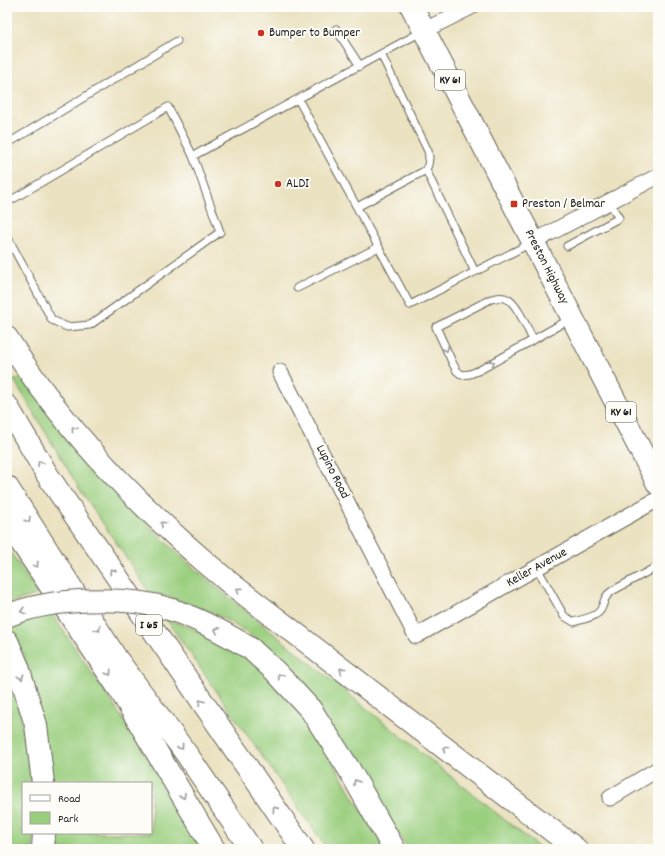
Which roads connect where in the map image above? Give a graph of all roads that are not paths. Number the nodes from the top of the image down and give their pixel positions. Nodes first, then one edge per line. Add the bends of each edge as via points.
1 (412, 7) edge
2 (471, 7) edge
3 (336, 29) dead end
4 (424, 30) junction
5 (177, 41) dead end
6 (381, 54) junction
7 (360, 66) junction
8 (298, 98) junction
9 (7, 144) edge
10 (193, 156) junction
11 (426, 170) junction
12 (658, 176) edge
13 (609, 202) junction
14 (7, 204) edge
15 (357, 207) junction
16 (7, 236) edge
17 (533, 242) junction
18 (567, 246) dead end
19 (379, 247) junction
20 (475, 272) junction
21 (297, 288) dead end
22 (572, 318) junction
23 (7, 338) edge
24 (533, 340) junction
25 (280, 372) dead end
26 (7, 406) edge
27 (655, 471) edge
28 (7, 487) edge
29 (658, 499) edge
30 (7, 521) edge
31 (658, 566) edge
32 (537, 568) junction
33 (7, 616) edge
34 (416, 636) joint
35 (7, 641) edge
36 (466, 765) junction
37 (658, 769) edge
38 (43, 782) edge
39 (610, 798) dead end
40 (44, 834) edge
41 (300, 845) edge
42 (43, 849) edge
43 (214, 849) edge
44 (251, 849) edge
45 (394, 849) edge
46 (555, 849) edge
47 (576, 849) edge

1 - 4 main road, Preston Highway / KY 61
2 - 4 street
3 - 7 lane
4 - 6 lane
4 - 17 main road, Preston Highway / KY 61
5 - 9 lane
6 - 7 lane
6 - 11 lane via 430,156
7 - 8 lane
8 - 10 lane
8 - 15 lane
10 - 14 lane via 168,107
10 - 16 lane via 220,232 90,325 67,327 52,320
11 - 15 lane
11 - 20 lane
12 - 13 street
13 - 17 street
13 - 18 lane via 619,218
15 - 19 lane
17 - 20 lane
17 - 22 main road, Preston Highway / KY 61
19 - 20 lane via 410,305
19 - 21 lane
22 - 24 lane
22 - 27 main road, Preston Highway / KY 61
36 -> 23 main road via 230,584 191,551 130,493 93,452 42,390
24 -> 24 lane via 515,306 502,297 491,299 436,327 456,371 462,375 480,370
25 - 34 street, Lupino Road
41 -> 26 main road, I 65 via 48,476
28 -> 44 main road via 116,658 188,756
29 - 32 street, Keller Avenue
30 -> 43 main road via 120,690
31 - 32 lane via 606,595 602,608 591,617 574,622 564,616
32 - 34 street, Keller Avenue
45 -> 33 main road, bridge via 349,769 311,710 251,649 200,621 168,609 141,604 110,600 77,601 44,605
35 -> 38 main road via 36,725
36 - 46 main road via 519,820
36 - 47 main road
37 - 39 street
40 - 42 main road

